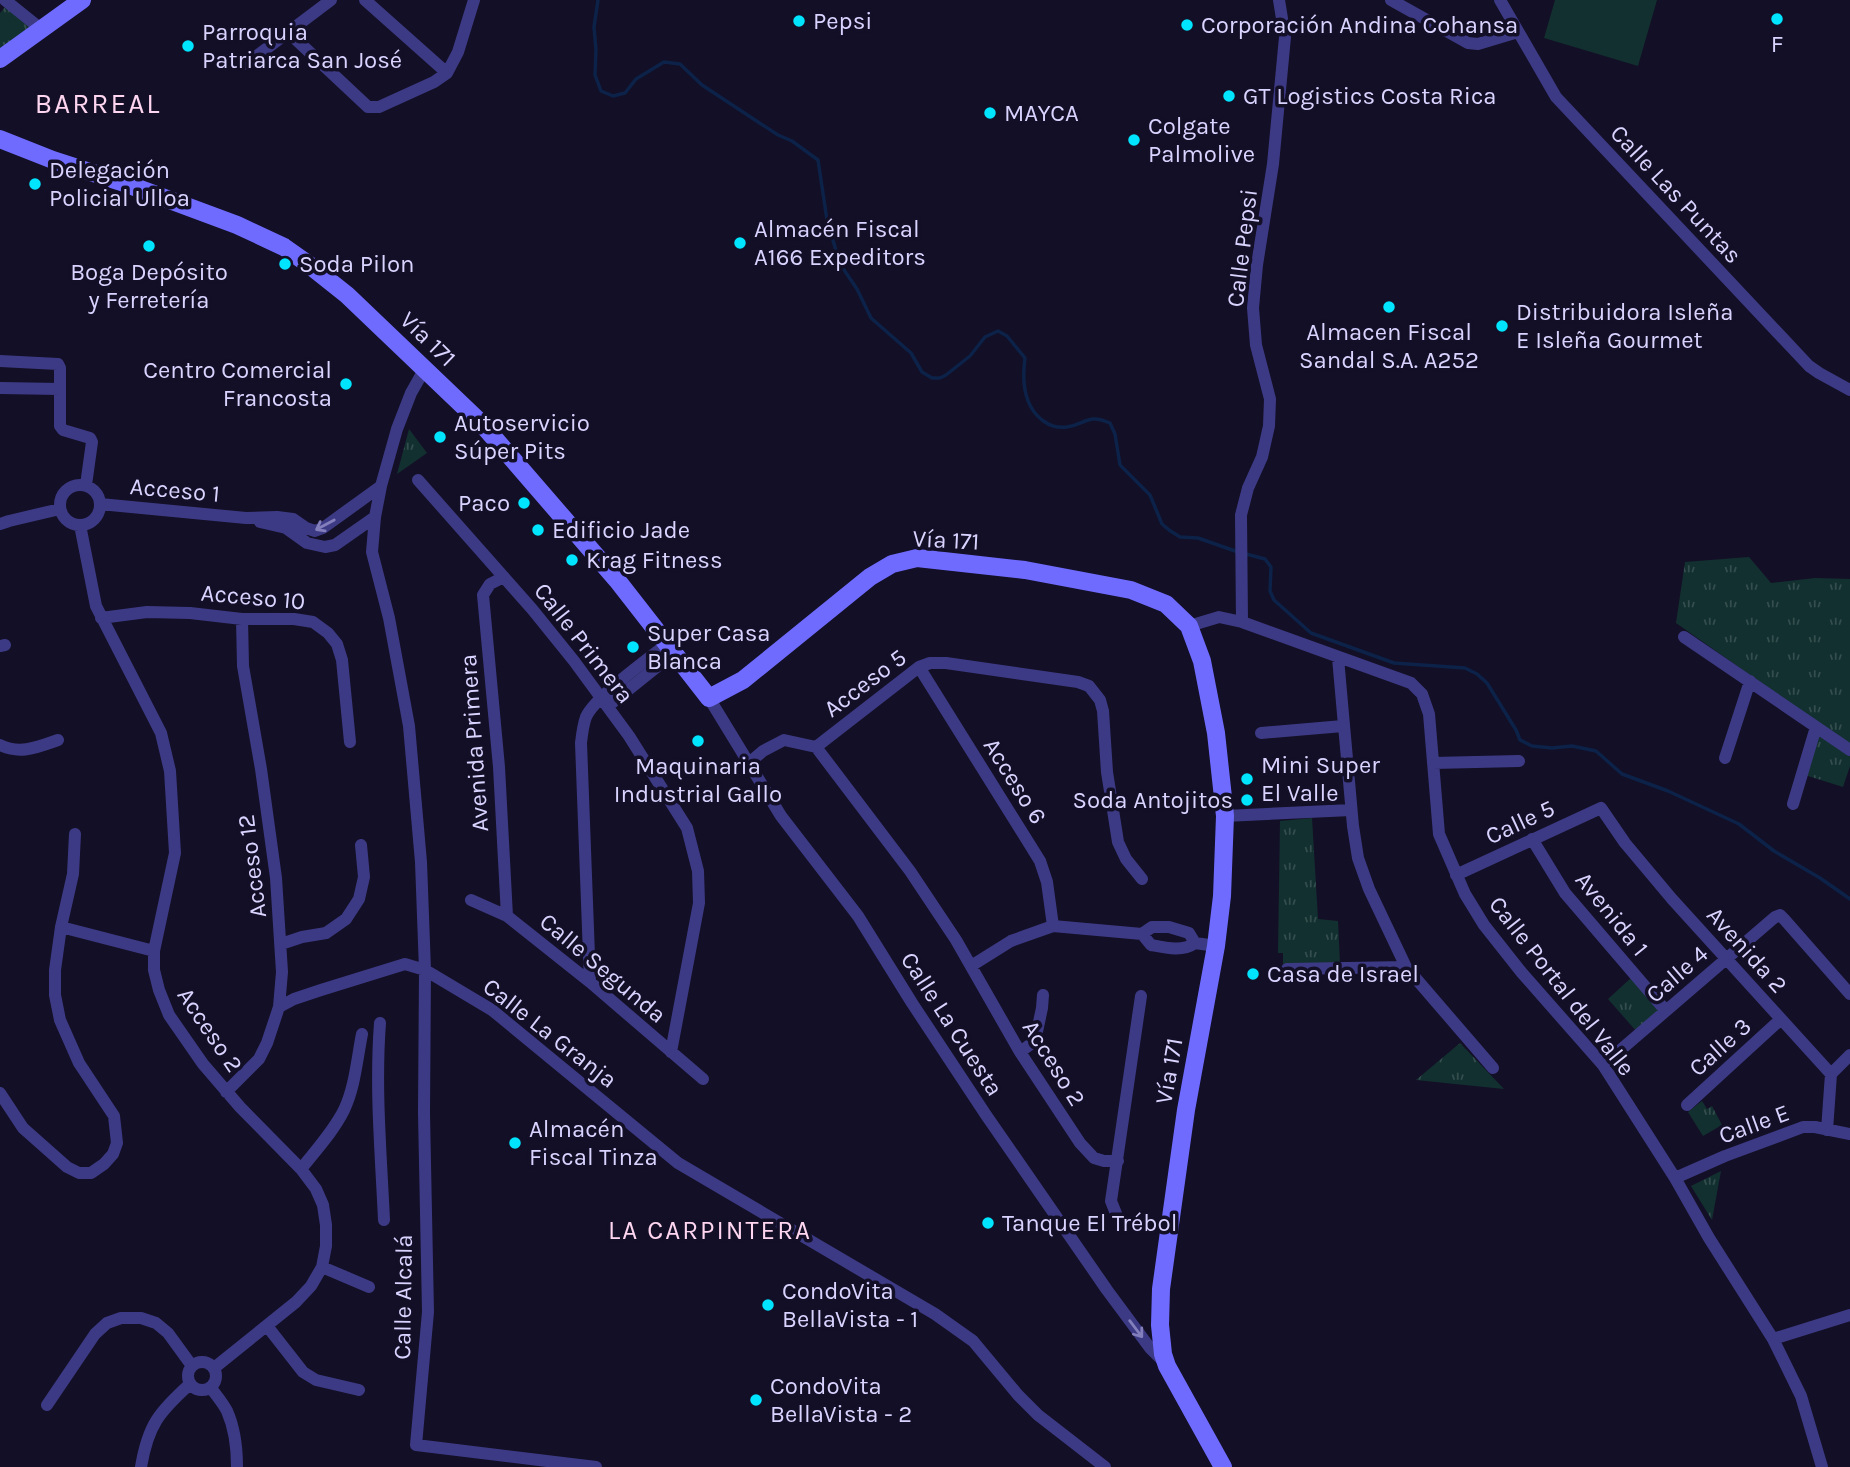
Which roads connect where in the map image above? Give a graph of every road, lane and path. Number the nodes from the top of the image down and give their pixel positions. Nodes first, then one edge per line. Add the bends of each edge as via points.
1 (5, 0) edge
2 (82, 0) edge
3 (331, 0) edge
4 (365, 0) edge
5 (474, 0) edge
6 (1279, 0) edge
7 (1391, 0) edge
8 (1500, 0) edge
9 (41, 29) junction
10 (288, 32) junction
11 (1518, 32) junction
12 (0, 59) edge
13 (246, 64) dead end
14 (447, 73) junction
15 (0, 139) edge
16 (0, 361) edge
17 (424, 370) junction
18 (0, 388) edge
19 (60, 389) junction
20 (1850, 390) edge
21 (418, 480) dead end
22 (86, 485) junction
23 (381, 486) junction
24 (100, 504) junction
25 (60, 509) junction
26 (375, 517) junction
27 (246, 518) junction
28 (0, 524) edge
29 (80, 525) junction
30 (504, 577) junction
31 (101, 618) junction
32 (242, 619) junction
33 (1242, 622) junction
34 (1189, 626) junction
35 (1684, 637) dead end
36 (670, 648) junction
37 (1338, 658) junction
38 (919, 667) junction
39 (1750, 681) junction
40 (709, 698) junction
41 (605, 702) junction
42 (1343, 726) junction
43 (1816, 727) junction
44 (1261, 733) dead end
45 (58, 740) dead end
46 (350, 742) dead end
47 (0, 745) edge
48 (816, 747) junction
49 (1850, 750) edge
50 (1725, 758) dead end
51 (1519, 761) dead end
52 (750, 762) junction
53 (1433, 763) junction
54 (1793, 804) dead end
55 (1601, 808) joint
56 (1351, 810) junction
57 (1226, 816) junction
58 (75, 834) dead end
59 (1532, 839) junction
60 (361, 845) dead end
61 (1456, 875) junction
62 (1142, 879) dead end
63 (471, 900) dead end
64 (507, 916) junction
65 (1053, 926) junction
66 (61, 927) junction
67 (1142, 934) junction
68 (1195, 943) junction
69 (281, 944) junction
70 (1216, 946) junction
71 (154, 951) junction
72 (1726, 959) junction
73 (971, 966) junction
74 (1406, 967) junction
75 (1286, 969) dead end
76 (425, 970) junction
77 (590, 982) junction
78 (1043, 995) dead end
79 (1850, 995) edge
80 (1140, 996) dead end
81 (279, 1007) junction
82 (1666, 1012) junction
83 (1781, 1019) junction
84 (380, 1023) dead end
85 (362, 1034) dead end
86 (671, 1052) junction
87 (1020, 1052) junction
88 (358, 1053) junction
89 (378, 1053) junction
90 (1850, 1055) edge
91 (1602, 1065) junction
92 (1493, 1068) dead end
93 (1831, 1074) junction
94 (703, 1079) dead end
95 (226, 1092) junction
96 (0, 1093) edge
97 (1687, 1105) dead end
98 (1828, 1130) junction
99 (1850, 1135) edge
100 (1118, 1161) junction
101 (302, 1169) junction
102 (1675, 1178) junction
103 (1117, 1216) dead end
104 (384, 1220) dead end
105 (322, 1268) junction
106 (369, 1287) dead end
107 (1850, 1315) edge
108 (267, 1326) junction
109 (1773, 1339) junction
110 (192, 1366) junction
111 (1167, 1366) junction
112 (214, 1368) junction
113 (190, 1384) junction
114 (211, 1388) junction
115 (359, 1390) dead end
116 (47, 1405) dead end
117 (141, 1467) edge
118 (237, 1467) edge
119 (596, 1467) edge
120 (1105, 1467) edge
121 (1223, 1467) edge
122 (1822, 1467) edge

1 - 9 street
2 - 9 main road
3 - 10 street
4 - 14 street
5 - 14 street
6 - 33 street, Calle Pepsi via 1283,50 1253,308 1256,345 1270,399 1269,426 1241,516
7 - 11 street via 1468,43
8 - 11 street, Calle Las Puntas
9 - 12 main road
10 - 13 street
10 - 14 street via 368,107 379,107
11 - 20 street, Calle Las Puntas via 1556,97 1809,366
15 - 17 main road, Vía 171 via 237,225 284,247 347,295
16 - 19 street via 58,364
17 - 23 street via 397,429
17 - 36 main road, Vía 171 via 482,424
18 - 19 street
19 - 22 street via 60,426 92,442
21 - 30 street, Calle Primera
22 - 24 street via 96,492
22 - 25 street via 66,490
23 - 26 street
23 -> 27 street, Acceso 1 via 316,531 293,519
24 - 27 street, Acceso 1
24 - 29 street via 92,521
25 - 28 street
25 - 29 street via 67,521
26 - 27 street, Acceso 1 via 325,547 307,543 286,528
26 - 76 street via 372,552 410,726
29 - 31 street, Acceso 2
30 - 41 street, Calle Primera
30 - 64 street, Avenida Primera via 490,584 484,595
31 - 32 street, Acceso 10 via 147,612
31 - 71 street, Acceso 2 via 161,733 170,771 175,853
32 - 46 street, Acceso 10 via 304,620 328,633 342,660
32 - 69 street, Acceso 12 via 243,666 276,878
33 - 34 street, Calle Portal del Valle via 1219,617
33 - 37 street, Calle Portal del Valle
34 - 40 main road, Vía 171 via 1166,604 1131,590 1025,570 917,558 891,564 870,577 743,680
34 - 57 main road, Vía 171 via 1202,662 1216,733
35 - 39 street
36 - 40 main road, Vía 171
36 - 41 street
37 - 42 street
37 - 53 street, Calle Portal del Valle via 1411,683 1422,694 1429,714
38 - 48 street, Acceso 5
38 - 62 street, Acceso 5 via 946,663 1089,686 1100,700 1118,842
38 - 65 street, Acceso 6 via 1040,862
39 - 43 street
39 - 50 street
40 - 52 street, Calle La Cuesta
41 - 77 street via 587,715 581,743
41 - 86 street, Calle Primera via 681,817 698,872 699,902
42 - 44 street
42 - 56 street
43 - 49 street
43 - 54 street
45 - 47 street via 12,751
48 - 52 street via 784,740
48 - 73 street, Acceso 5 via 909,871
51 - 53 street
52 -> 111 street, Calle La Cuesta via 781,816 858,916 986,1115 1107,1290
53 - 61 street, Calle Portal del Valle via 1438,834
55 - 59 street, Calle 5
55 - 72 street, Avenida 2 via 1625,843
56 - 57 street
56 - 74 street via 1358,858
57 - 70 main road, Vía 171
58 - 66 street via 73,874
59 - 61 street, Calle 5
59 - 82 street, Avenida 1 via 1565,893
60 - 69 street via 364,877 359,899 346,919 326,933
61 - 91 street, Calle Portal del Valle via 1484,925
63 - 64 street, Calle Segunda
64 - 77 street, Calle Segunda
65 - 67 street
65 - 73 street via 1011,941
66 - 71 street
66 - 96 street via 55,983 60,1020 79,1063 114,1116 117,1143 113,1154 91,1173 66,1167 23,1128
67 - 68 street via 1151,945 1168,948 1188,948
67 - 68 street via 1152,926 1169,927 1189,933
68 - 70 street
69 - 81 street, Acceso 12
70 - 111 main road, Vía 171 via 1186,1110 1161,1289 1160,1325
71 - 95 street, Acceso 2 via 154,970 169,1015
72 - 79 street, Calle 4 via 1780,915
72 - 82 street, Calle 4
72 - 83 street, Avenida 2
73 - 87 street, Acceso 2
74 - 75 street
74 - 92 street
76 - 81 street via 405,964
76 - 119 street, Calle Alcalá via 428,1312 416,1445
76 - 120 street, Calle La Granja via 492,1010 678,1163 973,1340 1038,1415
77 - 86 street, Calle Segunda
78 - 87 street via 1035,1041
80 - 100 street
81 - 95 street, Acceso 12 via 259,1059
82 - 91 street, Calle 4
83 - 93 street, Avenida 2
83 - 97 street, Calle 3
84 - 89 street
85 - 88 street
86 - 94 street, Calle Segunda
87 - 100 street, Acceso 2 via 1085,1150 1104,1161
88 - 89 street
88 - 101 street via 345,1109
89 - 104 street
90 - 93 street
91 - 102 street, Calle Portal del Valle
93 - 98 street
95 - 101 street, Acceso 2
98 - 99 street, Calle E
98 - 102 street, Calle E via 1803,1127 1786,1132
100 - 103 street via 1111,1200
101 - 105 street, Acceso 2 via 323,1205
102 - 109 street, Calle Portal del Valle
105 - 106 street
105 - 108 street via 296,1302
107 - 109 street
108 - 112 street
108 - 115 street via 303,1372 316,1380
109 - 122 street, Calle Portal del Valle via 1801,1396
110 - 112 street via 206,1362
110 - 113 street
110 - 116 street via 156,1323 121,1318 95,1334
111 - 121 main road, Vía 171
112 - 114 street via 217,1376
113 - 114 street via 197,1390
113 - 117 street via 152,1424
114 - 118 street via 227,1410 236,1441

